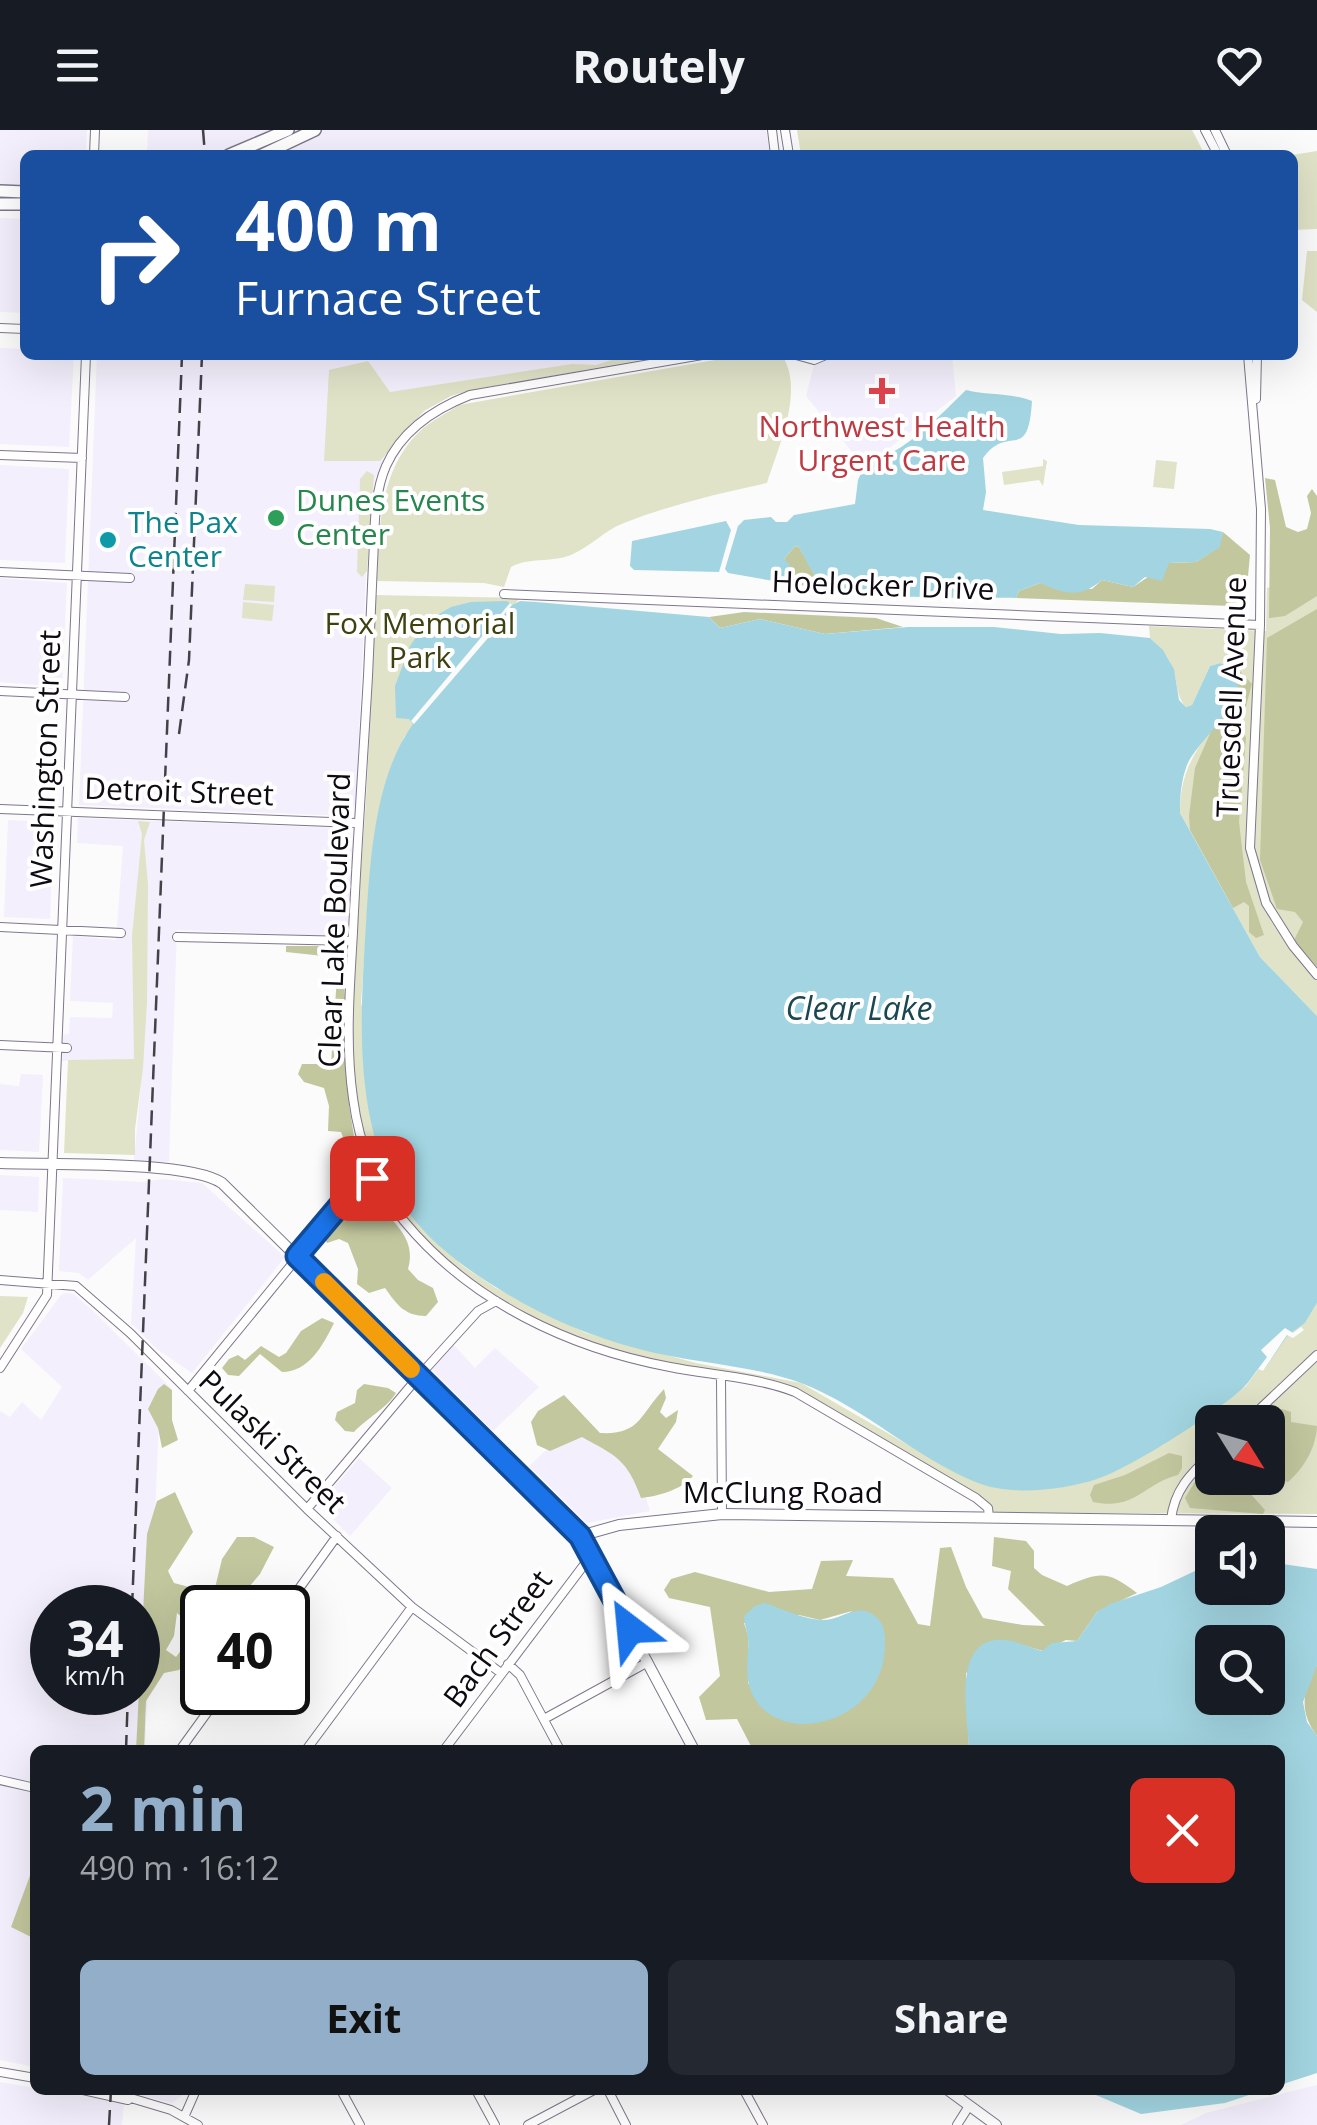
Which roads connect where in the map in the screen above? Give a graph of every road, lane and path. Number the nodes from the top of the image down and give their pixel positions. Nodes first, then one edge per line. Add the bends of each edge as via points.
1 (288, 130) edge
2 (315, 130) edge
3 (241, 150) edge
4 (273, 150) edge
5 (86, 360) edge
6 (673, 360) edge
7 (1249, 360) edge
8 (1256, 360) edge
9 (1254, 403) junction
10 (0, 455) edge
11 (82, 458) junction
12 (0, 572) edge
13 (77, 575) junction
14 (130, 578) dead end
15 (504, 594) dead end
16 (1260, 625) junction
17 (0, 690) edge
18 (71, 694) junction
19 (125, 697) dead end
20 (0, 809) edge
21 (66, 811) junction
22 (356, 824) junction
23 (0, 927) edge
24 (62, 930) junction
25 (122, 933) dead end
26 (177, 936) dead end
27 (352, 941) junction
28 (1317, 975) edge
29 (0, 1045) edge
30 (56, 1048) junction
31 (67, 1048) dead end
32 (365, 1154) junction
33 (0, 1164) edge
34 (52, 1165) junction
35 (376, 1179) junction
36 (352, 1191) junction
37 (297, 1256) junction
38 (0, 1280) edge
39 (47, 1284) junction
40 (482, 1292) junction
41 (496, 1301) junction
42 (478, 1311) junction
43 (1317, 1354) edge
44 (0, 1368) edge
45 (419, 1376) junction
46 (721, 1376) junction
47 (188, 1392) junction
48 (1264, 1405) edge
49 (1195, 1470) edge
50 (307, 1509) junction
51 (722, 1514) junction
52 (989, 1518) junction
53 (1171, 1520) junction
54 (1317, 1522) edge
55 (337, 1536) junction
56 (580, 1536) junction
57 (590, 1557) junction
58 (302, 1585) edge
59 (412, 1607) junction
60 (648, 1662) junction
61 (508, 1664) junction
62 (501, 1673) junction
63 (205, 1715) edge
64 (544, 1718) junction
65 (184, 1745) edge
66 (310, 1745) edge
67 (448, 1745) edge
68 (558, 1745) edge
69 (691, 1745) edge
70 (0, 1780) edge
71 (30, 1787) edge
72 (0, 2072) edge
73 (30, 2077) edge
74 (109, 2095) edge
75 (122, 2095) edge
76 (194, 2095) edge
77 (345, 2095) edge
78 (479, 2095) edge
79 (585, 2095) edge
80 (611, 2095) edge
81 (747, 2095) edge
82 (955, 2095) edge
83 (146, 2102) junction
84 (970, 2106) junction
85 (184, 2115) junction
86 (198, 2125) edge
87 (360, 2125) edge
88 (494, 2125) edge
89 (528, 2125) edge
90 (626, 2125) edge
91 (763, 2125) edge
92 (957, 2125) edge
93 (996, 2125) edge

1 - 3 main road
2 - 4 main road
5 - 11 street, Washington Street
6 - 22 street, Clear Lake Boulevard via 470,395 428,416 396,448 378,490
7 - 9 street, Truesdell Avenue
8 - 9 street, Truesdell Avenue
9 - 16 street, Truesdell Avenue
10 - 11 street
11 - 13 street, Washington Street
12 - 13 street
13 - 14 street
13 - 18 street, Washington Street
15 - 16 street, Hoelocker Drive
16 - 28 street, Truesdell Avenue via 1250,848 1266,903
17 - 18 street
18 - 19 street
18 - 21 street, Washington Street
20 - 21 street, Detroit Street
21 - 22 street, Detroit Street
21 - 24 street, Washington Street
22 - 27 street, Clear Lake Boulevard
23 - 24 street
24 - 25 street
24 - 30 street, Washington Street
26 - 27 street
27 - 32 street, Clear Lake Boulevard via 350,1076
29 - 30 street
30 - 31 street
30 - 34 street, Washington Street
32 - 35 street, Clear Lake Boulevard
32 - 36 street
33 - 34 street
34 - 37 street via 212,1176
34 - 39 street, Washington Street
35 - 36 street
35 - 40 street, Clear Lake Boulevard via 421,1241
36 - 37 street
37 - 45 street
37 - 47 street
38 - 39 street, Pulaski Street
39 - 44 street via 44,1302
39 - 47 street, Pulaski Street via 76,1286
40 - 41 street, Clear Lake Boulevard
40 - 42 street
41 - 42 street
41 - 46 street, Clear Lake Boulevard via 598,1349
42 - 45 street
43 - 48 street
45 - 50 street
45 - 56 street
46 - 51 street
46 - 52 street, Clear Lake Boulevard via 784,1387 817,1402 976,1498
47 - 50 street, Pulaski Street
49 - 53 street via 1177,1493
50 - 55 street, Pulaski Street
51 - 52 street, McClung Road
51 - 56 street, McClung Road
52 - 53 street, McClung Road
53 - 54 street, McClung Road
55 - 58 street
55 - 59 street, Pulaski Street
56 - 57 street
57 - 60 street
57 - 61 street, Bach Street
59 - 62 street, Pulaski Street
59 - 66 street
60 - 64 street
60 - 69 street
61 - 62 street, Bach Street
61 - 64 street
62 - 67 street, Bach Street
63 - 65 street
64 - 68 street
70 - 71 street
72 - 73 street
74 - 83 street
75 - 83 street
76 - 85 street
77 - 87 street
78 - 88 street
79 - 89 street
80 - 90 street
81 - 91 street
82 - 84 street
83 - 85 street
84 - 92 street
84 - 93 street
85 - 86 street

